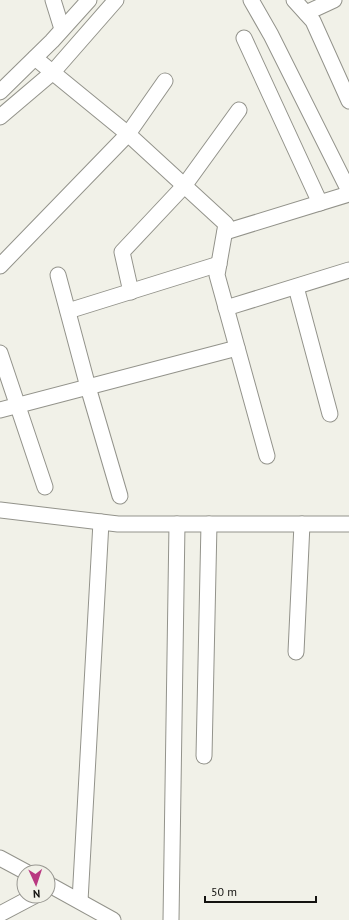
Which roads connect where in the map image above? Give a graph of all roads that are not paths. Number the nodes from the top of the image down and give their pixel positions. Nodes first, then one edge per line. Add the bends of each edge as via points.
1 (53, 0) edge
2 (88, 0) edge
3 (116, 0) edge
4 (251, 0) edge
5 (294, 0) edge
6 (334, 0) edge
7 (306, 13) junction
8 (62, 29) junction
9 (244, 38) dead end
10 (35, 58) junction
11 (53, 72) junction
12 (165, 81) dead end
13 (0, 92) edge
14 (349, 101) edge
15 (239, 110) dead end
16 (0, 117) edge
17 (128, 134) junction
18 (184, 186) junction
19 (349, 191) edge
20 (349, 194) edge
21 (320, 203) junction
22 (225, 232) junction
23 (219, 264) junction
24 (0, 266) edge
25 (349, 270) edge
26 (58, 275) dead end
27 (296, 287) junction
28 (130, 292) junction
29 (226, 308) junction
30 (68, 311) junction
31 (237, 348) junction
32 (0, 353) edge
33 (88, 387) junction
34 (18, 406) junction
35 (0, 410) edge
36 (330, 414) dead end
37 (267, 456) dead end
38 (45, 487) dead end
39 (120, 496) dead end
40 (0, 510) edge
41 (101, 522) junction
42 (177, 524) junction
43 (209, 524) junction
44 (302, 524) junction
45 (349, 524) edge
46 (296, 652) dead end
47 (204, 756) dead end
48 (0, 858) edge
49 (16, 867) edge
50 (56, 889) edge
51 (80, 901) junction
52 (19, 904) edge
53 (0, 914) edge
54 (113, 920) edge
55 (171, 920) edge

1 - 8 street
2 - 8 street
3 - 11 street
4 - 19 street via 271,34
5 - 7 street
6 - 7 street
7 - 14 street via 313,21
8 - 10 street
9 - 21 street
10 - 11 street
10 - 13 street
11 - 16 street
11 - 17 street
12 - 17 street
15 - 18 street
17 - 18 street
17 - 24 street
18 - 22 street via 226,224
18 - 28 street via 122,252
20 - 21 street
21 - 22 street
22 - 23 street
23 - 28 street
23 - 29 street via 217,275
25 - 27 street
26 - 30 street
27 - 29 street
27 - 36 street
28 - 30 street
29 - 31 street
30 - 33 street
31 - 33 street
31 - 37 street
32 - 34 street
33 - 34 street
33 - 39 street
34 - 35 street
34 - 38 street
40 - 41 street
41 - 42 street
41 - 51 street
42 - 43 street
42 - 55 street
43 - 44 street
43 - 47 street
44 - 45 street
44 - 46 street
48 - 49 street
50 - 51 street
51 - 54 street
52 - 53 street

